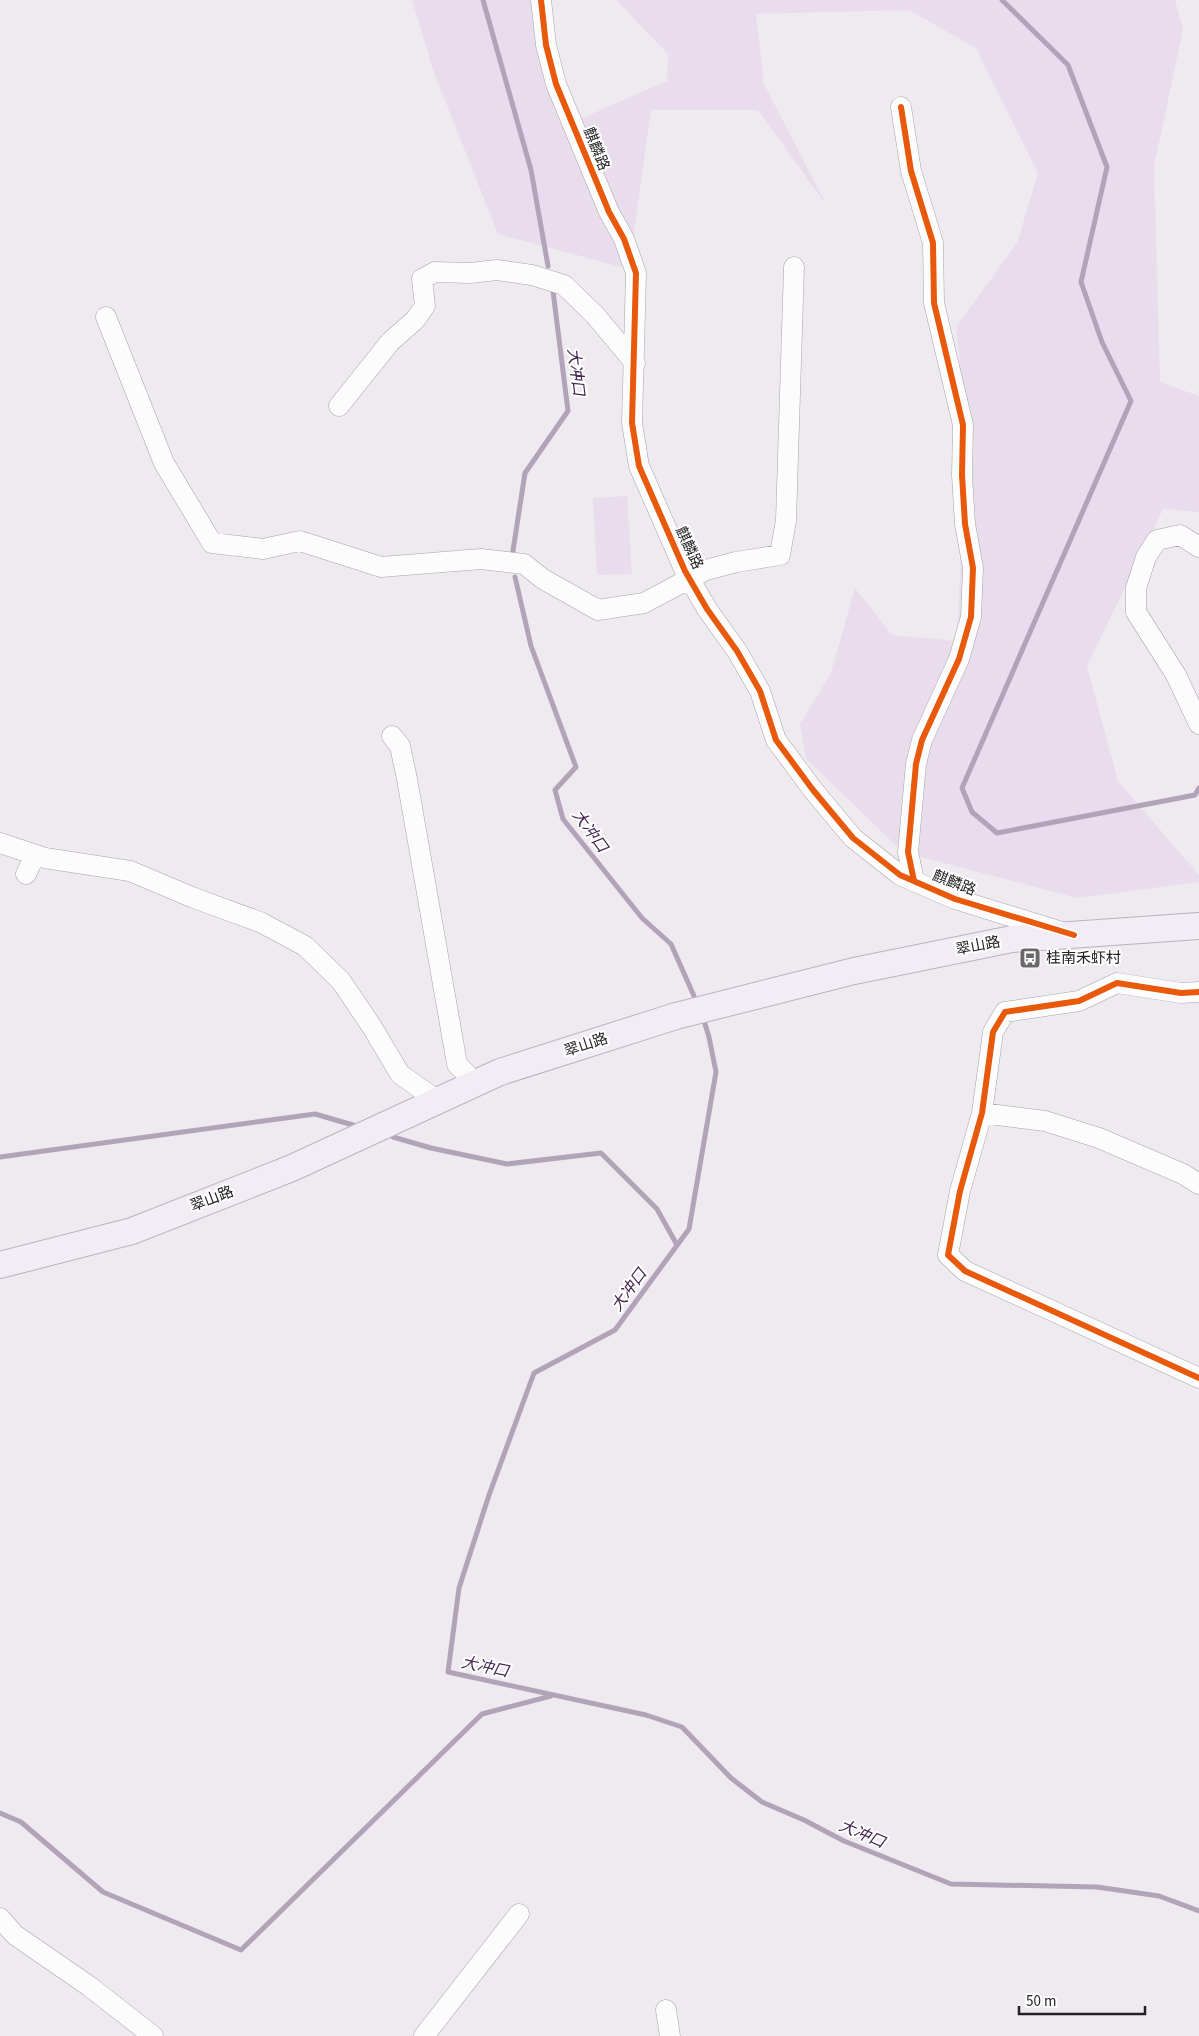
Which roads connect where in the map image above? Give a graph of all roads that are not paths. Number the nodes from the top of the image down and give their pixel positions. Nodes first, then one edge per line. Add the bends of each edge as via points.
1 (541, 0) edge
2 (901, 107) dead end
3 (794, 267) dead end
4 (106, 317) dead end
5 (634, 363) junction
6 (339, 406) dead end
7 (1199, 546) edge
8 (689, 578) junction
9 (1199, 724) edge
10 (392, 736) dead end
11 (0, 843) edge
12 (35, 855) junction
13 (26, 874) dead end
14 (914, 881) junction
15 (1199, 926) edge
16 (1074, 935) junction
17 (1195, 994) edge
18 (476, 1084) junction
19 (438, 1101) junction
20 (982, 1113) junction
21 (1199, 1184) edge
22 (0, 1265) edge
23 (1199, 1378) edge
24 (519, 1914) dead end
25 (0, 1918) edge
26 (666, 2010) dead end
27 (154, 2036) edge
28 (424, 2036) edge
29 (670, 2036) edge

1 - 5 street, 麒麟路 via 546,45 556,84 636,273
2 - 14 street via 910,171 933,243 934,303 963,425 965,524 974,568 971,617 959,659 922,740 916,764 908,852
3 - 8 street via 786,520 780,555 736,562
4 - 8 street via 164,463 212,543 263,549 300,541 381,567 480,559 524,564 543,579 598,610 644,603
5 - 6 street via 564,285 532,275 497,270 435,272 422,278 425,306 415,320 390,342
5 - 8 street, 麒麟路 via 632,423 639,466
7 - 9 street via 1180,535 1157,540 1146,557 1136,588 1136,612 1176,675
8 - 14 street, 麒麟路 via 760,691 776,740 813,790 853,838 900,875
10 - 18 street via 400,746 407,780 457,1064
11 - 12 street
12 - 13 street
12 - 19 street via 130,871 260,922 305,946 342,981 400,1074
14 - 16 street, 麒麟路 via 955,899
15 - 16 main road, 翠山路
16 - 18 main road, 翠山路 via 1012,939 835,976 676,1016 500,1072
17 - 20 street via 1117,982 1079,1001 1005,1012 993,1032
18 - 19 main road, 翠山路
19 - 22 main road, 翠山路 via 292,1168 132,1231
20 - 21 street via 1045,1121 1099,1138
20 - 23 street via 960,1191 948,1255 965,1271
24 - 28 street
25 - 27 street via 15,1935
26 - 29 street

